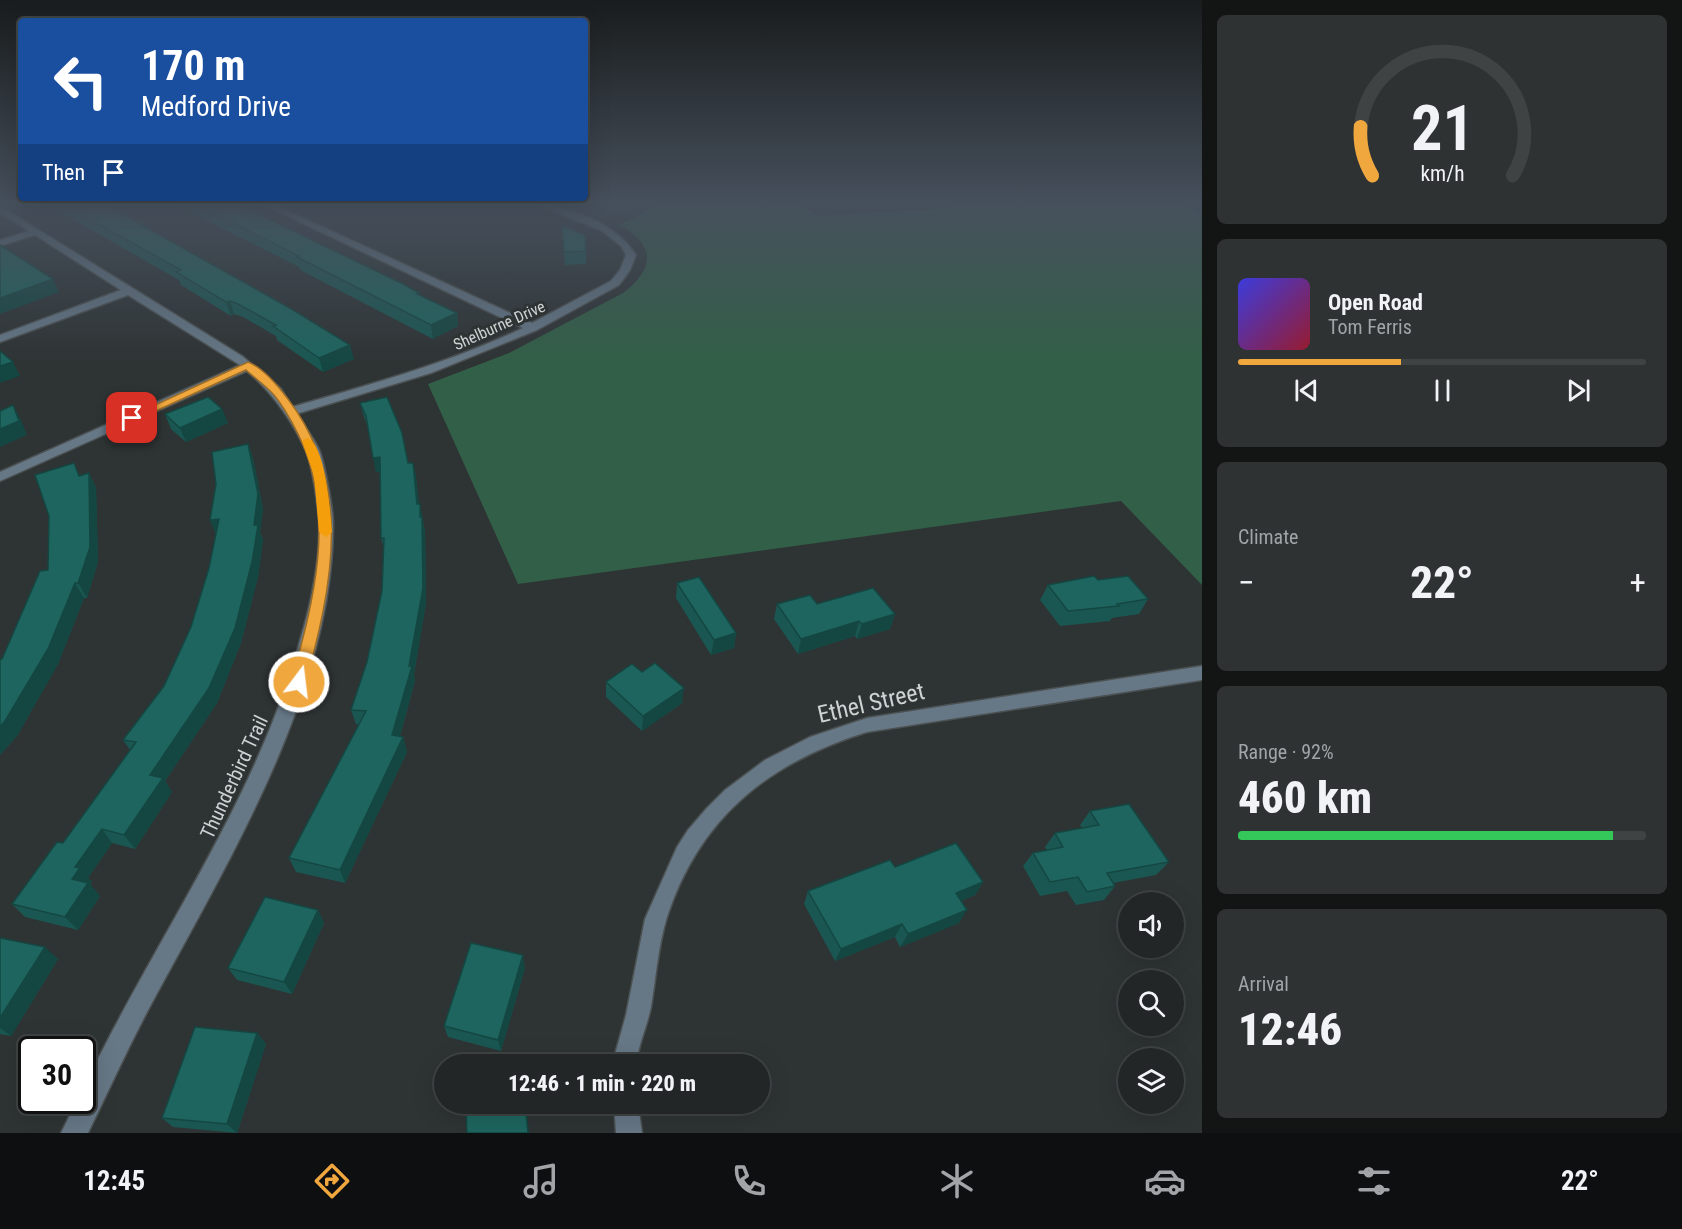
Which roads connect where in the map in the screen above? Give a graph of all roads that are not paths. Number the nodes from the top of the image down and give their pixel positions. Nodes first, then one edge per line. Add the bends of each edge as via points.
1 (77, 258) edge
2 (382, 258) edge
3 (630, 258) edge
4 (129, 291) junction
5 (533, 328) junction
6 (0, 339) edge
7 (248, 366) junction
8 (292, 411) junction
9 (0, 477) edge
10 (1202, 673) edge
11 (627, 1054) edge
12 (627, 1114) edge
13 (74, 1133) edge
14 (629, 1133) edge

1 - 4 street, Thunderbird Trail
2 - 5 street
3 - 5 street, Shelburne Drive via 615,283
4 - 6 street
4 - 7 street, Thunderbird Trail
5 - 8 street, Shelburne Drive via 444,365
7 - 8 street, Thunderbird Trail
7 - 9 street
8 - 13 street, Thunderbird Trail via 320,475 326,525 324,572 299,682 248,804 108,1062
10 - 11 street, Ethel Street via 867,725 806,745 765,768 693,838 657,917
12 - 14 street

